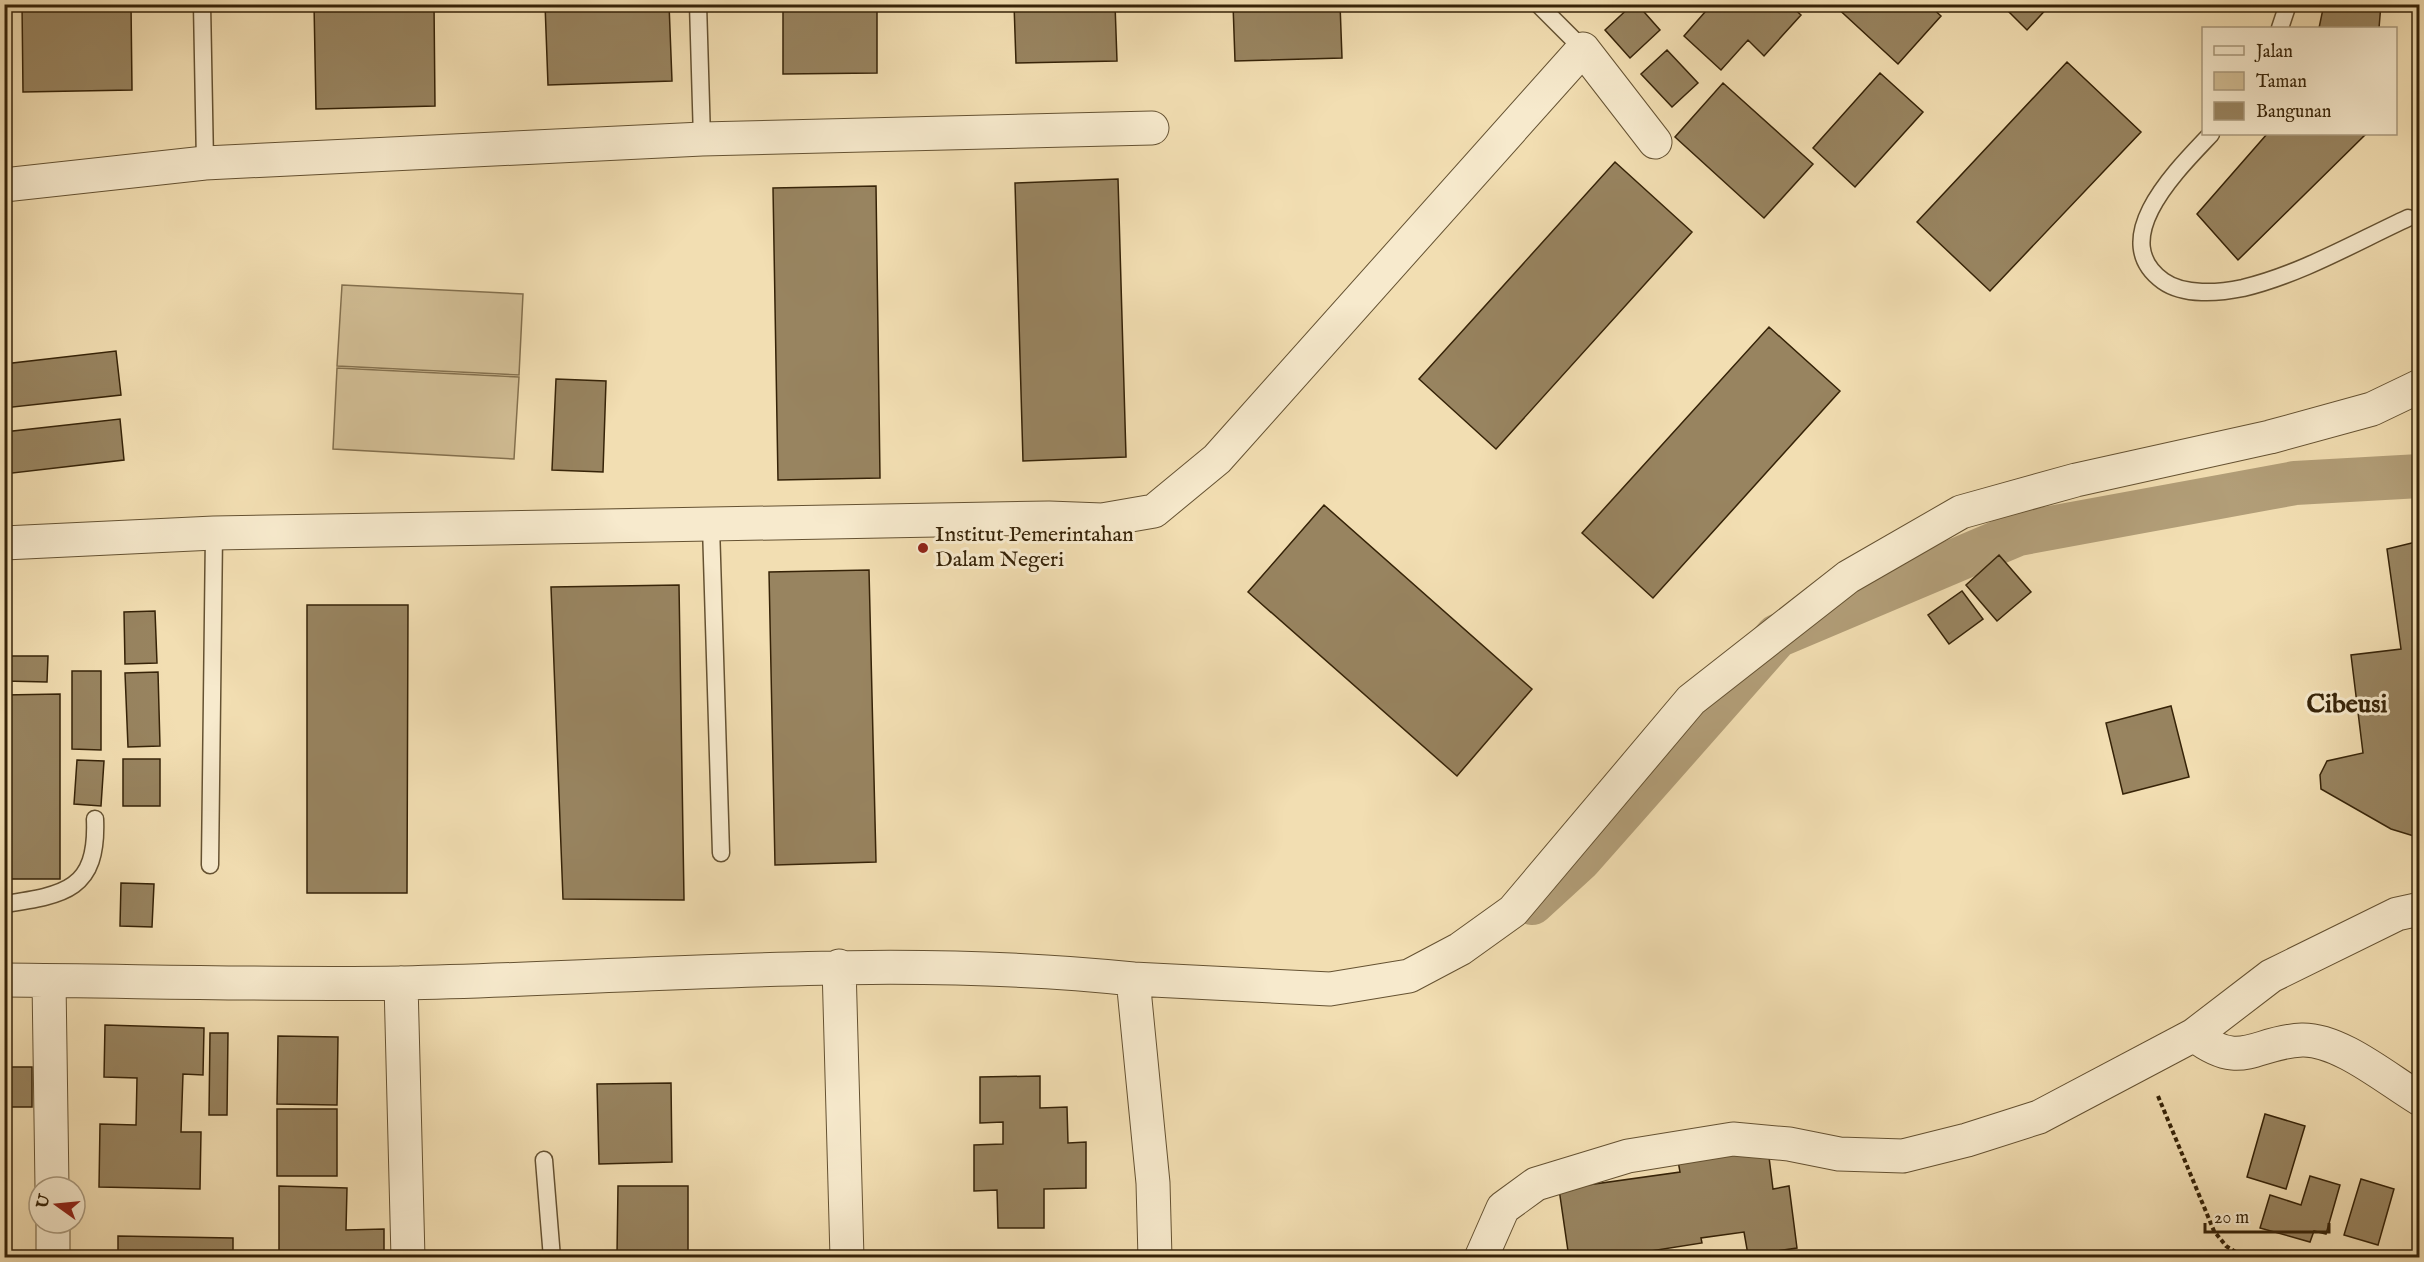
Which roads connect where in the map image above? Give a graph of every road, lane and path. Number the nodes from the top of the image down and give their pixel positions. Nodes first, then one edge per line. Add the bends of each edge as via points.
1 (202, 4) edge
2 (698, 4) edge
3 (1538, 4) edge
4 (2288, 4) edge
5 (2280, 27) edge
6 (1583, 49) junction
7 (1152, 128) dead end
8 (2210, 135) edge
9 (702, 139) junction
10 (1655, 142) dead end
11 (205, 163) junction
12 (4, 185) edge
13 (2408, 218) dead end
14 (2420, 386) edge
15 (711, 526) junction
16 (214, 533) junction
17 (4, 543) edge
18 (95, 819) dead end
19 (721, 853) dead end
20 (210, 865) dead end
21 (4, 904) edge
22 (2420, 909) edge
23 (839, 966) junction
24 (1133, 979) junction
25 (4, 980) edge
26 (49, 981) junction
27 (401, 982) junction
28 (2194, 1035) junction
29 (2144, 1062) junction
30 (2420, 1099) edge
31 (544, 1160) dead end
32 (52, 1175) edge
33 (53, 1235) edge
34 (53, 1257) edge
35 (408, 1257) edge
36 (552, 1257) edge
37 (847, 1257) edge
38 (1155, 1257) edge
39 (1481, 1257) edge
40 (2245, 1257) edge

1 - 11 lane
2 - 9 lane
3 - 6 lane
4 - 5 lane
6 - 10 street
6 - 15 street via 1217,459 1154,511 1102,520
7 - 9 street
8 - 13 lane via 2178,169 2149,212 2140,239 2142,256 2152,273 2172,287 2204,292 2279,278
9 - 11 street
11 - 12 street
14 - 24 street via 2372,409 2270,437 2076,480 1961,512 1859,571 1691,700 1513,912 1460,949 1409,976 1330,989
15 - 16 street
15 - 19 lane
16 - 17 street
16 - 20 lane
18 - 21 lane via 91,866 75,884 50,897
22 - 28 street via 2397,914 2271,976
23 - 24 street via 1058,971
23 - 27 street
23 - 37 street
24 - 38 street via 1153,1183
25 - 26 street
26 - 27 street
26 - 32 street
27 - 35 street
28 - 29 street
28 - 30 street via 2221,1053 2237,1055 2303,1040 2335,1047
29 - 39 street via 2039,1118 1903,1156 1839,1154 1733,1139 1628,1156 1536,1184 1503,1208
29 - 40 path via 2214,1231 2226,1246
31 - 36 lane
33 - 34 street

